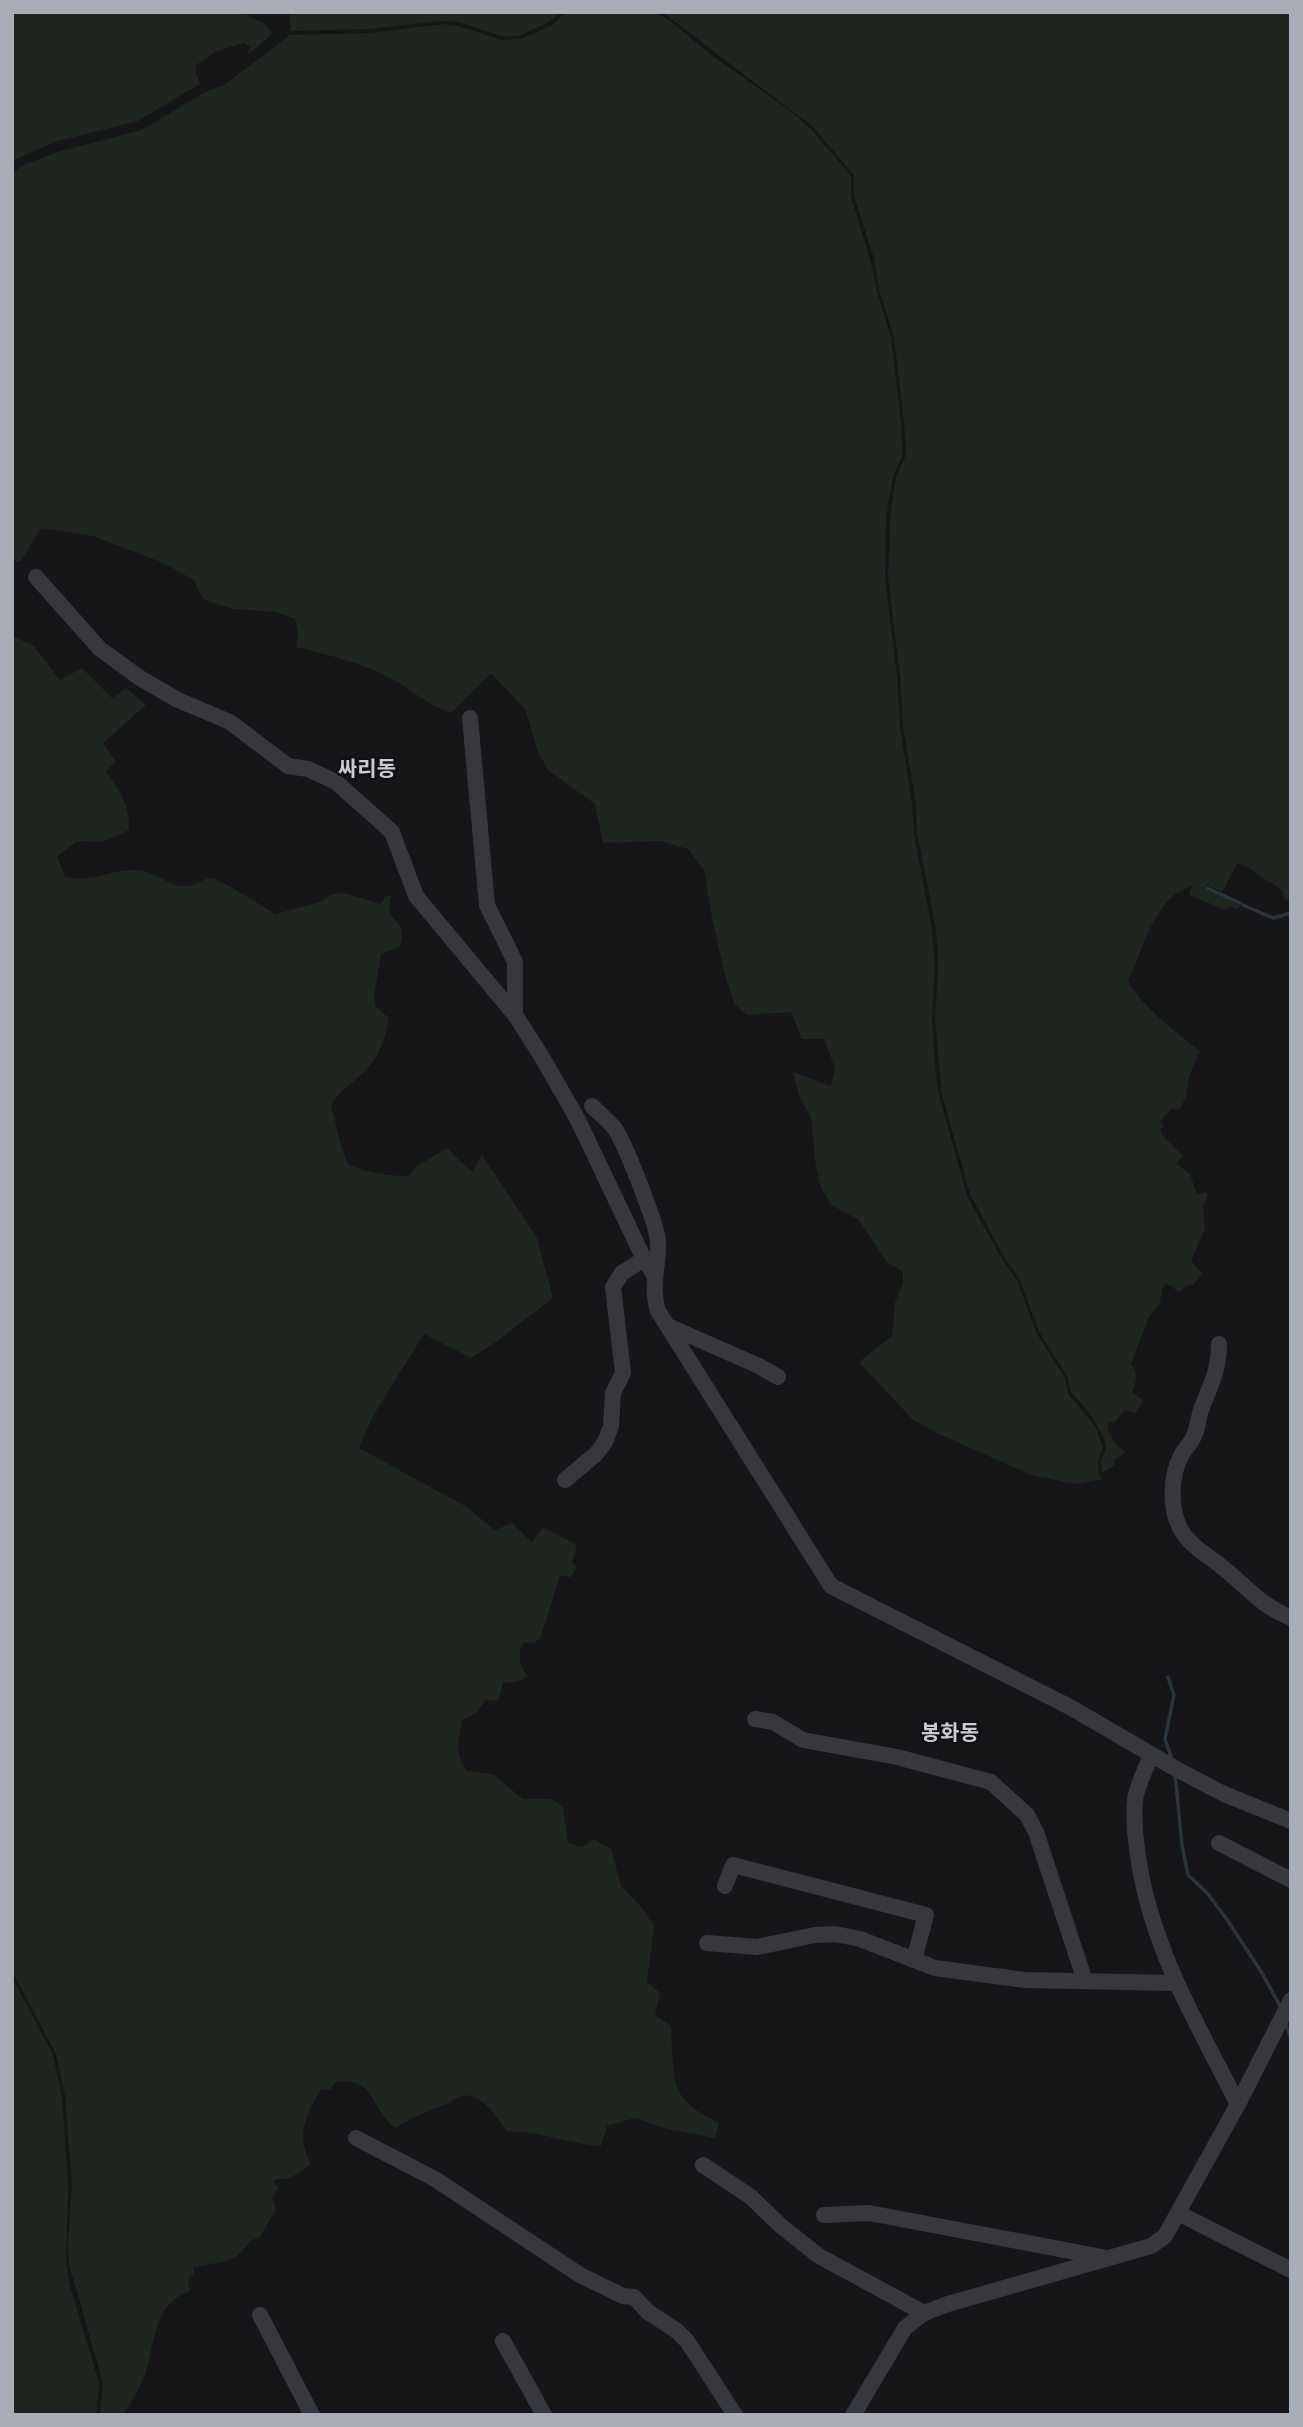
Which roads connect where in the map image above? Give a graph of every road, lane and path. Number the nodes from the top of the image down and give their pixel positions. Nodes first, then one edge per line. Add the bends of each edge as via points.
1 (36, 577) dead end
2 (470, 718) dead end
3 (515, 1015) junction
4 (592, 1106) dead end
5 (644, 1259) junction
6 (655, 1276) junction
7 (668, 1326) junction
8 (1219, 1344) dead end
9 (778, 1377) dead end
10 (565, 1480) dead end
11 (1291, 1618) edge
12 (755, 1719) dead end
13 (1165, 1763) junction
14 (1291, 1821) edge
15 (1219, 1843) dead end
16 (1291, 1880) edge
17 (725, 1886) dead end
18 (707, 1943) dead end
19 (915, 1960) junction
20 (1085, 1981) junction
21 (1176, 1983) junction
22 (1285, 2010) edge
23 (1238, 2104) junction
24 (356, 2138) dead end
25 (703, 2165) dead end
26 (1178, 2213) junction
27 (824, 2215) dead end
28 (1108, 2258) junction
29 (1291, 2270) edge
30 (924, 2313) junction
31 (260, 2315) dead end
32 (503, 2341) dead end
33 (312, 2415) edge
34 (544, 2415) edge
35 (735, 2415) edge
36 (853, 2415) edge

1 - 3 street via 100,649 140,678 230,722 288,766 329,778 392,832 416,896
2 - 3 street via 488,905 515,962
3 - 5 street via 578,1120
4 - 6 street via 624,1146 658,1237
5 - 6 street
5 - 10 street via 622,1273 613,1287 622,1373 613,1394 611,1426 597,1454
6 - 7 street via 653,1296
7 - 9 street
7 - 13 street via 831,1586 1070,1707
8 - 11 street via 1214,1381 1193,1439 1175,1472 1175,1515 1193,1545 1261,1603
12 - 20 street via 773,1722 803,1740 897,1757 990,1782 1027,1815 1036,1832
13 - 14 street
13 - 21 street via 1136,1798 1134,1832 1154,1929
15 - 16 street
17 - 19 street via 733,1865 926,1915
18 - 19 street via 757,1947 835,1934
19 - 20 street via 935,1968 1025,1980
20 - 21 street
21 - 23 street
22 - 23 street
23 - 26 street
24 - 35 street via 435,2179 580,2275 623,2297 634,2297 687,2341
25 - 30 street via 751,2197 819,2256
26 - 28 street via 1165,2236 1151,2246
26 - 29 street
27 - 28 street via 869,2213
28 - 30 street
30 - 36 street via 905,2328
31 - 33 street
32 - 34 street

